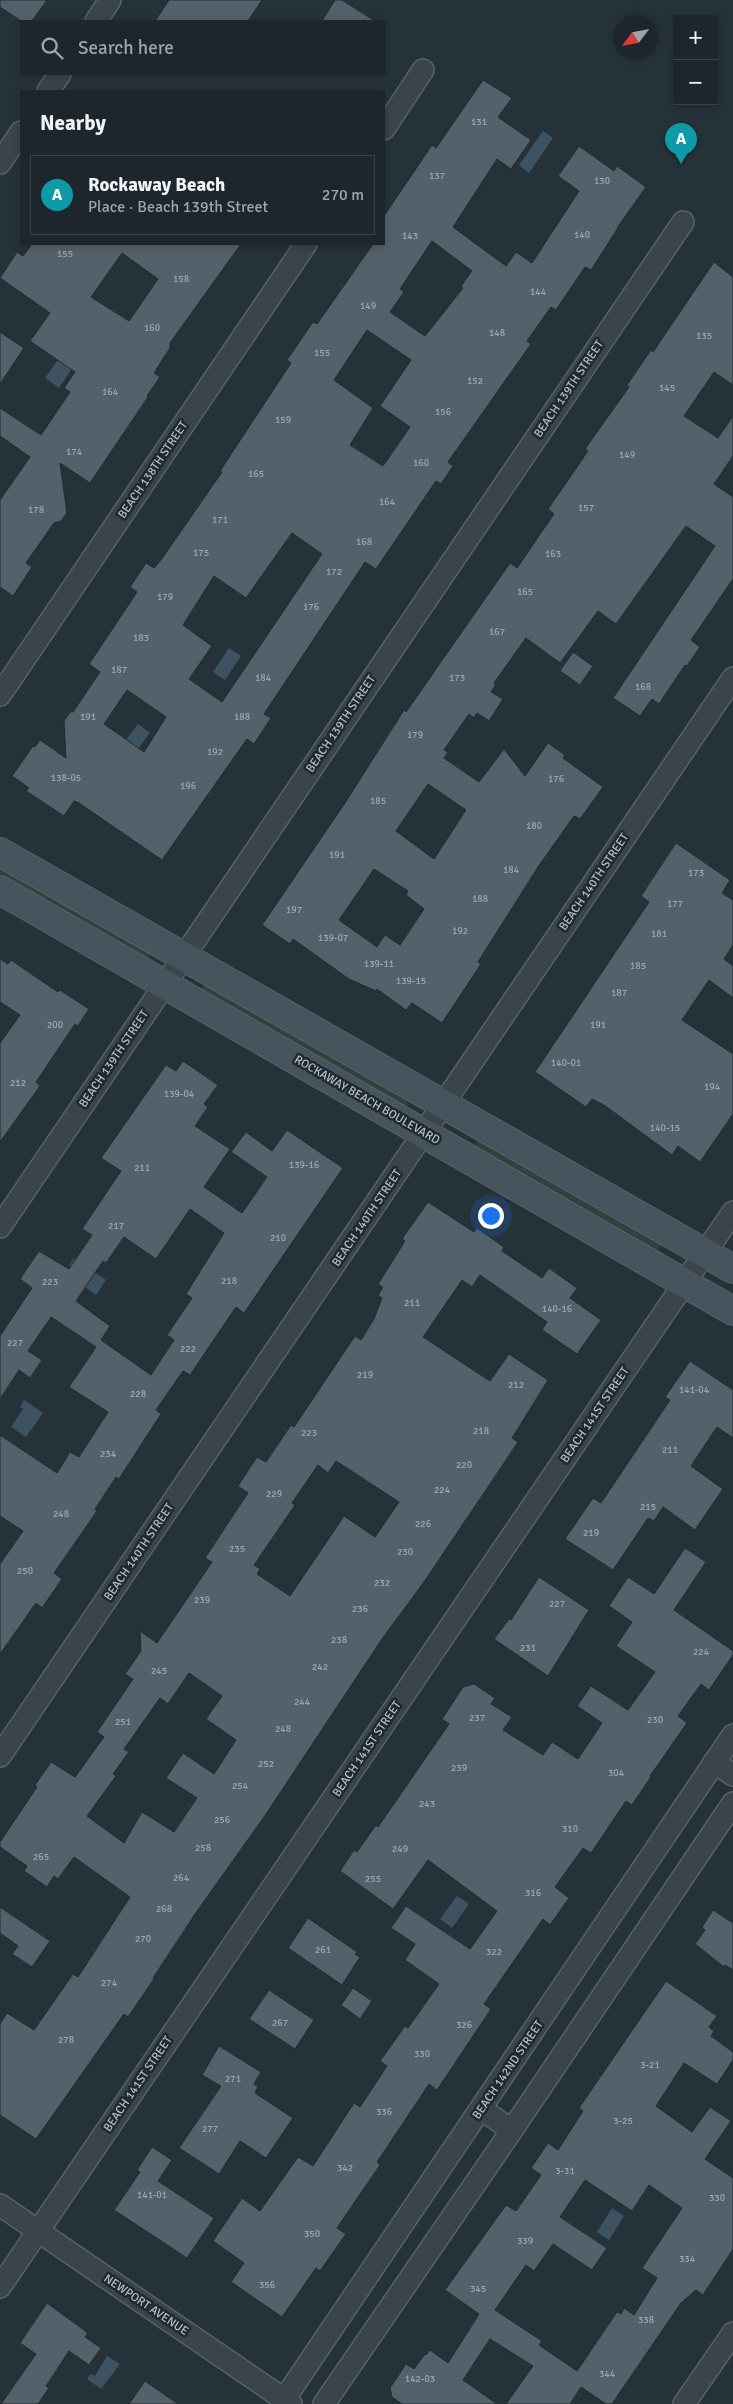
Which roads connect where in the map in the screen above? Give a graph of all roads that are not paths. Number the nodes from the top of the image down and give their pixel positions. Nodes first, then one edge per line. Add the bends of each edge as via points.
1 (110, 0) edge
2 (97, 20) edge
3 (423, 70) dead end
4 (59, 75) edge
5 (49, 90) edge
6 (385, 127) edge
7 (20, 133) edge
8 (0, 163) edge
9 (684, 222) dead end
10 (305, 245) edge
11 (733, 678) edge
12 (0, 695) edge
13 (0, 852) edge
14 (0, 890) edge
15 (182, 958) junction
16 (164, 985) junction
17 (443, 1106) junction
18 (424, 1133) junction
19 (733, 1212) edge
20 (0, 1227) edge
21 (705, 1253) junction
22 (733, 1269) edge
23 (685, 1282) junction
24 (733, 1311) edge
25 (733, 1735) edge
26 (0, 1756) edge
27 (714, 1762) junction
28 (733, 1775) edge
29 (733, 1803) edge
30 (481, 2109) junction
31 (512, 2130) junction
32 (0, 2206) edge
33 (38, 2232) junction
34 (0, 2287) edge
35 (733, 2333) edge
36 (285, 2402) edge
37 (324, 2404) edge
38 (684, 2404) edge

1 - 2 street
3 - 6 street
4 - 5 street
7 - 8 street
9 - 15 street, BEACH 139TH STREET
10 - 12 street, BEACH 138TH STREET
11 - 17 street, BEACH 140TH STREET
13 - 15 street
14 - 16 street, ROCKAWAY BEACH BOULEVARD
15 - 16 street, BEACH 139TH STREET
15 - 17 street
16 - 18 street, ROCKAWAY BEACH BOULEVARD
16 - 20 street, BEACH 139TH STREET
17 - 18 street, BEACH 140TH STREET
17 - 21 street
18 - 23 street, ROCKAWAY BEACH BOULEVARD
18 - 26 street, BEACH 140TH STREET
19 - 21 street, BEACH 141ST STREET
21 - 22 street
21 - 23 street, BEACH 141ST STREET
23 - 24 street, ROCKAWAY BEACH BOULEVARD
23 - 33 street, BEACH 141ST STREET
25 - 27 street, BEACH 142ND STREET
27 - 28 street
27 - 30 street, BEACH 142ND STREET
29 - 31 street
30 - 31 street
30 - 36 street, BEACH 142ND STREET
31 - 37 street
32 - 33 street, NEWPORT AVENUE
33 - 34 street, BEACH 141ST STREET
33 - 36 street, NEWPORT AVENUE
35 - 38 street

